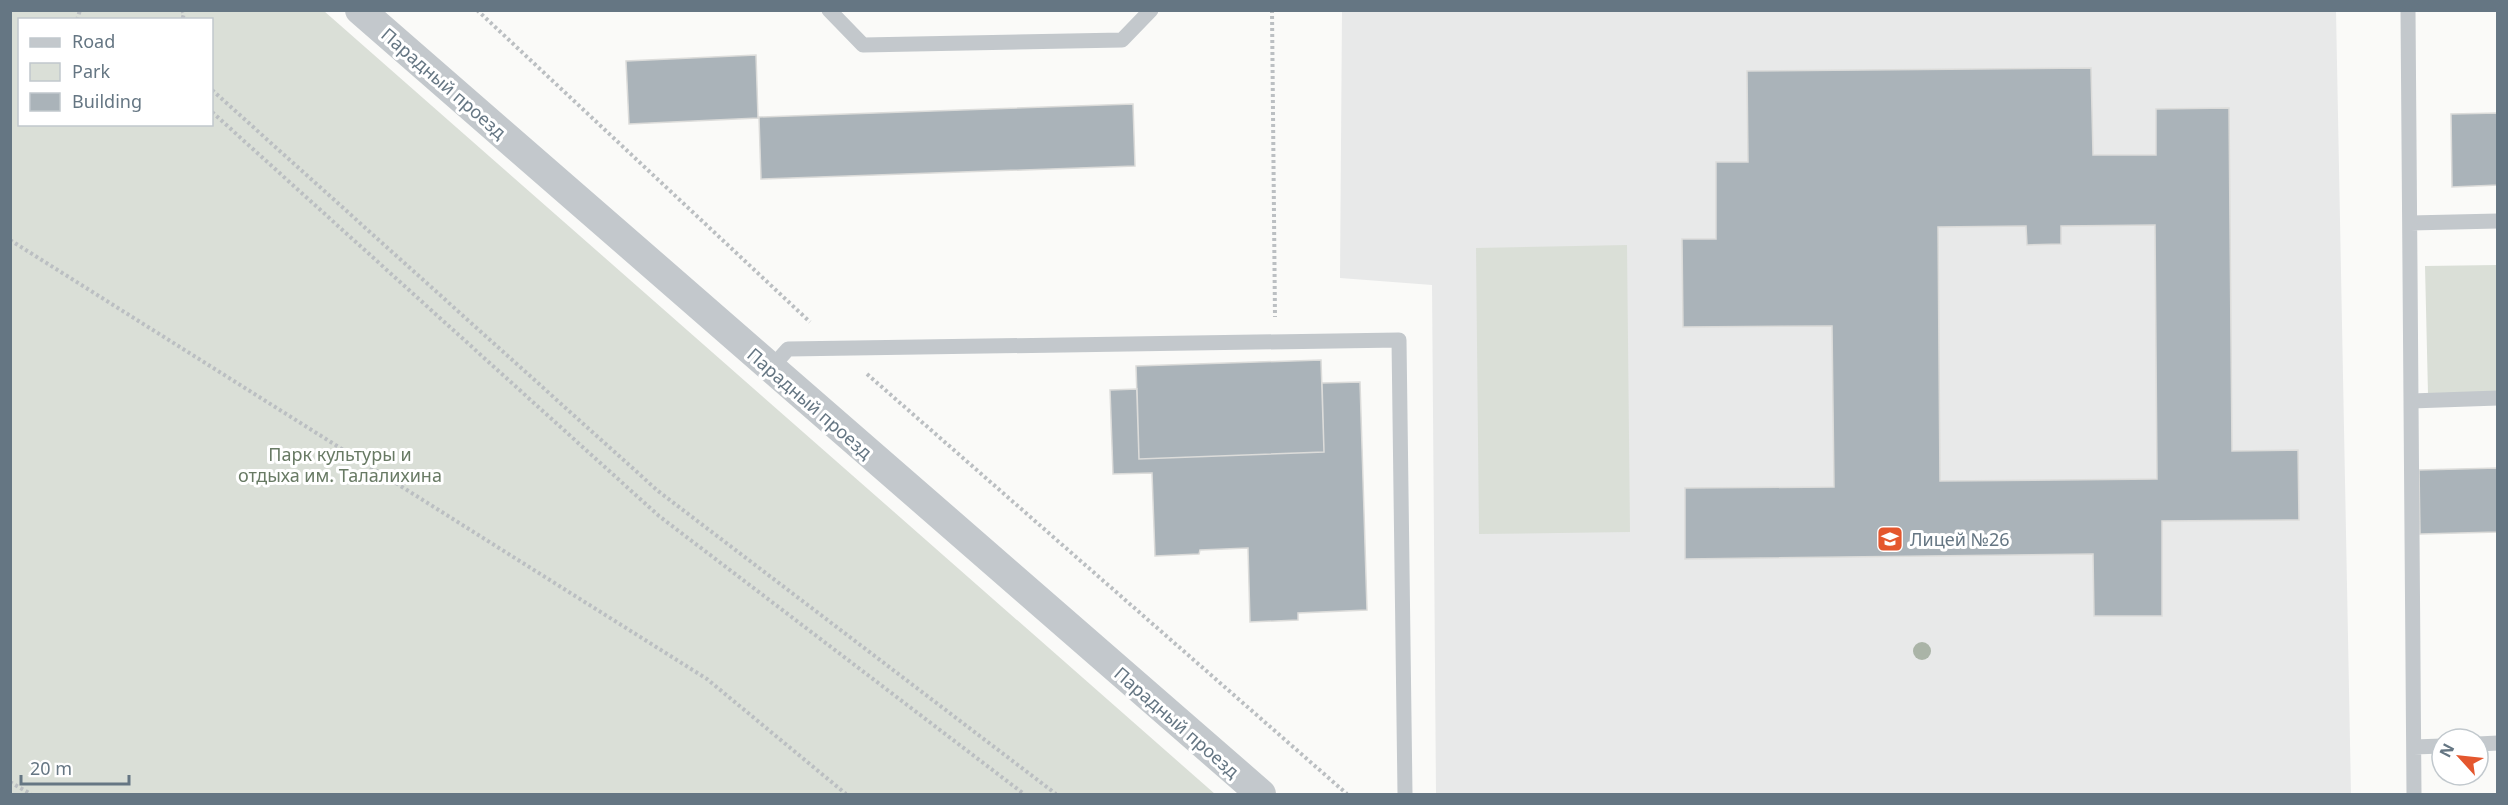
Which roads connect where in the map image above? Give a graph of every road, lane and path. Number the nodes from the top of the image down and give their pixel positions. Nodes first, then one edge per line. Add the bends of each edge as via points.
1 (360, 10) edge
2 (477, 10) edge
3 (829, 10) edge
4 (1151, 10) edge
5 (1272, 10) edge
6 (2408, 10) edge
7 (213, 91) edge
8 (213, 113) edge
9 (2498, 221) edge
10 (2410, 223) junction
11 (10, 240) edge
12 (1275, 342) junction
13 (837, 348) junction
14 (771, 368) junction
15 (2498, 398) edge
16 (2411, 401) junction
17 (2430, 746) edge
18 (2414, 747) junction
19 (10, 782) edge
20 (31, 795) edge
21 (846, 795) edge
22 (1024, 795) edge
23 (1056, 795) edge
24 (1261, 795) edge
25 (1347, 795) edge
26 (1405, 795) edge
27 (2414, 795) edge

1 - 14 street, Парадный проезд
2 - 13 path
3 - 4 lane via 862,45 1122,40
5 - 12 path
6 - 10 lane
7 - 23 path via 658,491
8 - 22 path via 658,516
9 - 10 lane
10 - 16 lane
11 - 21 path via 707,679
12 - 13 lane
12 - 26 lane via 1399,340
13 - 14 lane via 788,349
13 - 25 path
14 - 24 street, Парадный проезд
15 - 16 lane
16 - 18 lane
17 - 18 lane
18 - 27 lane
19 - 20 path

